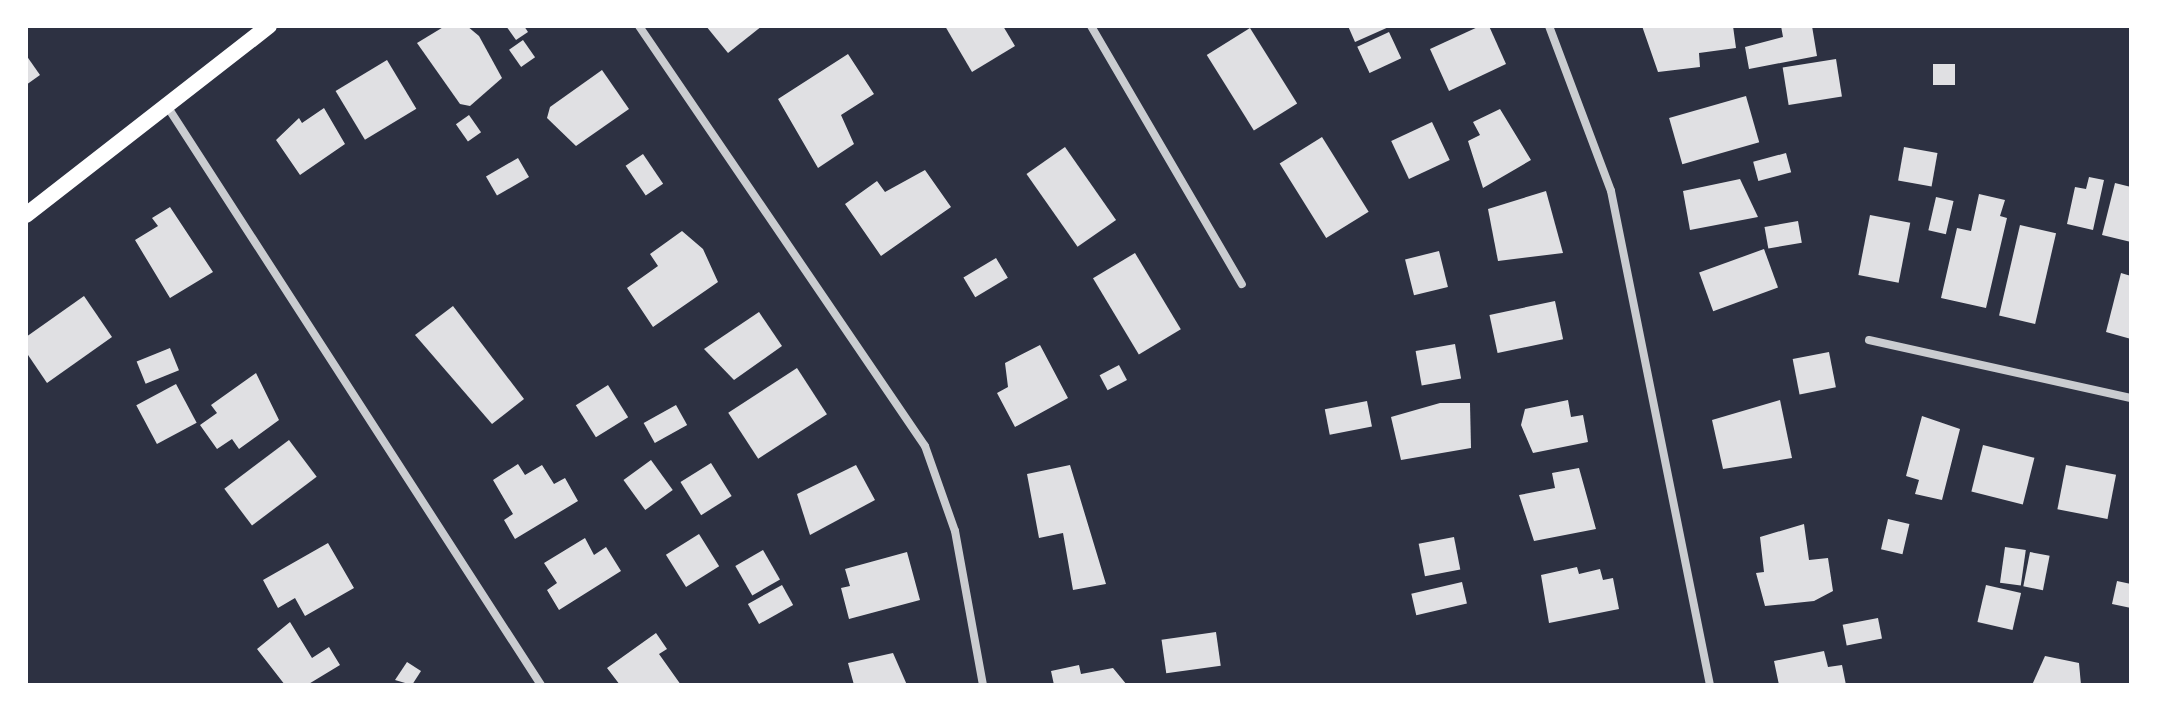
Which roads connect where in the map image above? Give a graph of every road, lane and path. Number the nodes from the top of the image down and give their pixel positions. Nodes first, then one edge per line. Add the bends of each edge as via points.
1 (269, 26) edge
2 (639, 26) edge
3 (1091, 26) edge
4 (1549, 26) edge
5 (167, 105) junction
6 (26, 215) edge
7 (1242, 284) dead end
8 (1869, 340) dead end
9 (2131, 398) edge
10 (541, 685) edge
11 (983, 685) edge
12 (1710, 685) edge

1 - 5 main road
2 - 11 street via 925,446 955,531
3 - 7 street
4 - 12 street via 1611,191
5 - 6 main road
5 - 10 street
8 - 9 street

